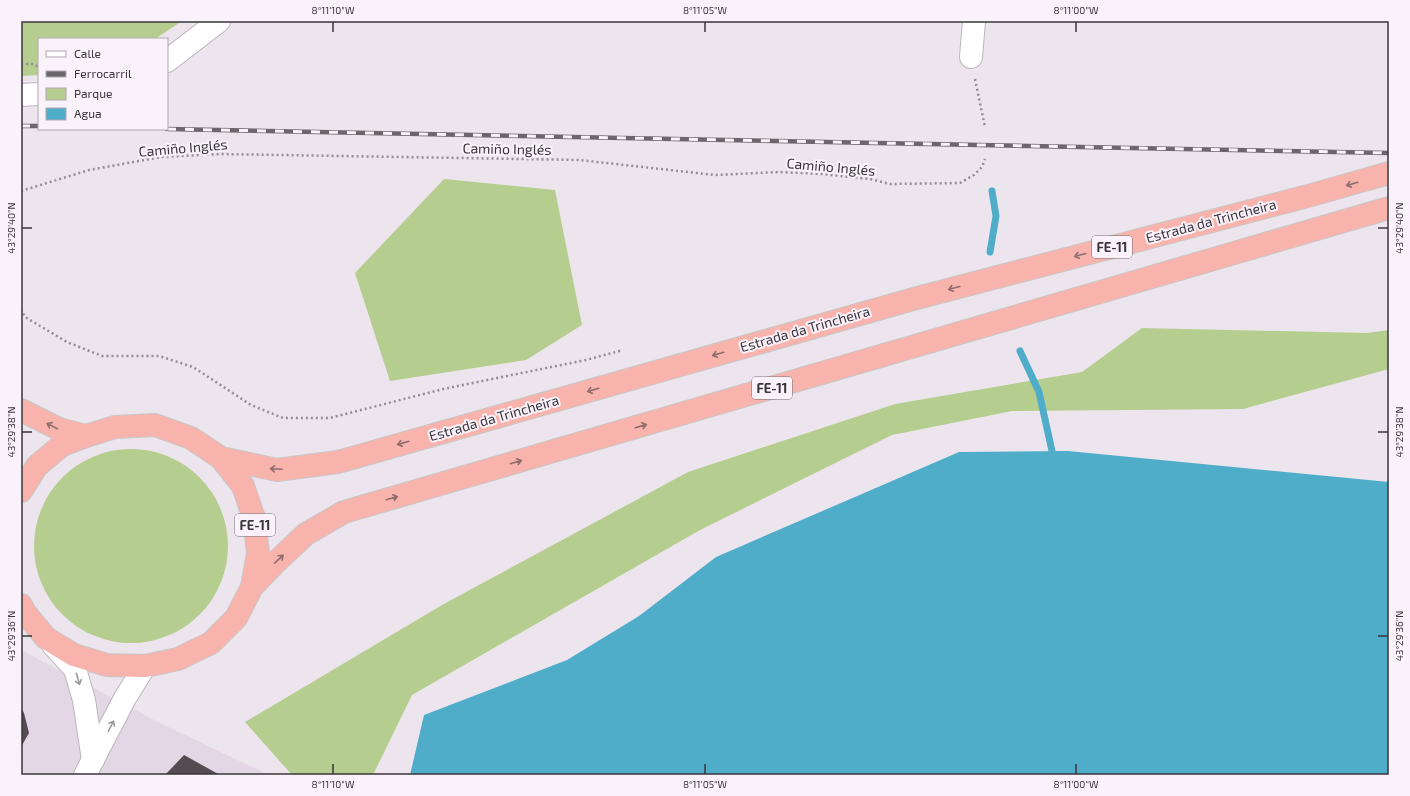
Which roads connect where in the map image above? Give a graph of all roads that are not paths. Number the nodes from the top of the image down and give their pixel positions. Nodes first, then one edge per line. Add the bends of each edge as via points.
1 (219, 21) edge
2 (974, 21) edge
3 (971, 57) road end
4 (168, 60) edge
5 (38, 94) edge
6 (21, 95) edge
7 (1389, 173) edge
8 (1389, 208) edge
9 (21, 410) edge
10 (86, 436) junction
11 (221, 458) junction
12 (21, 483) edge
13 (252, 587) junction
14 (21, 605) edge
15 (46, 638) junction
16 (144, 666) junction
17 (89, 768) edge

1 - 4 street
2 - 3 street
5 - 6 street
7 -> 11 highway, Estrada da Trincheira / FE-11 via 917,298 338,462 277,470
13 -> 8 highway, Estrada da Trincheira / FE-11 via 306,534 344,512
10 -> 9 highway, Estrada da Trincheira / FE-11 via 59,429
10 - 11 highway, Estrada da Trincheira / FE-11 via 115,428 155,425 191,438
10 - 12 highway, Estrada da Trincheira / FE-11 via 62,446
11 - 13 highway, Estrada da Trincheira / FE-11 via 243,486 254,518 258,553
13 - 16 highway, Estrada da Trincheira / FE-11 via 236,618 211,643 178,659
14 - 15 highway, Estrada da Trincheira / FE-11
15 - 16 highway, Estrada da Trincheira / FE-11 via 74,656 107,665
15 -> 17 street via 75,669 84,700
17 -> 16 street

